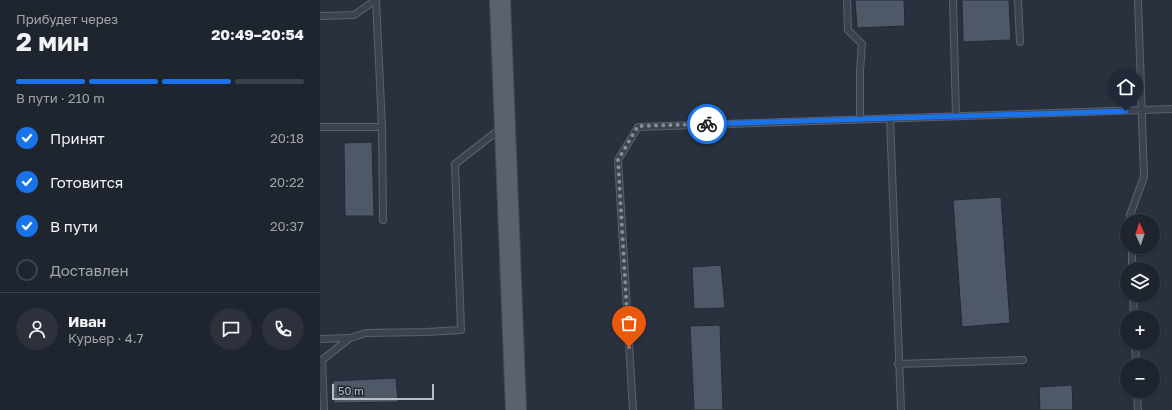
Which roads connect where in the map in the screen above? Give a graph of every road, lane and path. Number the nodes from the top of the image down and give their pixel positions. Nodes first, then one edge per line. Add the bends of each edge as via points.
1 (376, 0) edge
2 (500, 0) edge
3 (847, 0) edge
4 (954, 0) edge
5 (1018, 0) edge
6 (1138, 0) edge
7 (320, 16) edge
8 (1020, 42) dead end
9 (1172, 109) edge
10 (1142, 110) junction
11 (956, 116) junction
12 (890, 118) junction
13 (860, 119) junction
14 (505, 126) junction
15 (320, 127) edge
16 (382, 127) junction
17 (1130, 214) edge
18 (382, 220) dead end
19 (350, 338) junction
20 (320, 339) edge
21 (1024, 360) dead end
22 (898, 364) junction
23 (1137, 398) edge
24 (324, 410) edge
25 (516, 410) edge
26 (632, 410) edge
27 (900, 410) edge
28 (1138, 410) edge

1 - 7 lane via 354,16
1 - 16 lane
2 - 14 main road
3 - 13 lane via 848,30 862,44
4 - 11 lane
5 - 8 lane
6 - 10 lane
9 - 10 lane
10 - 11 lane
10 - 17 lane via 1144,177
11 - 12 lane
12 - 13 lane
12 - 22 lane
13 - 26 lane via 638,126 618,160
14 - 19 lane via 455,164 461,330 366,333
14 - 25 main road
15 - 16 lane
16 - 18 lane
19 - 20 lane
19 - 24 lane via 322,360
21 - 22 lane
22 - 27 lane
23 - 28 lane

